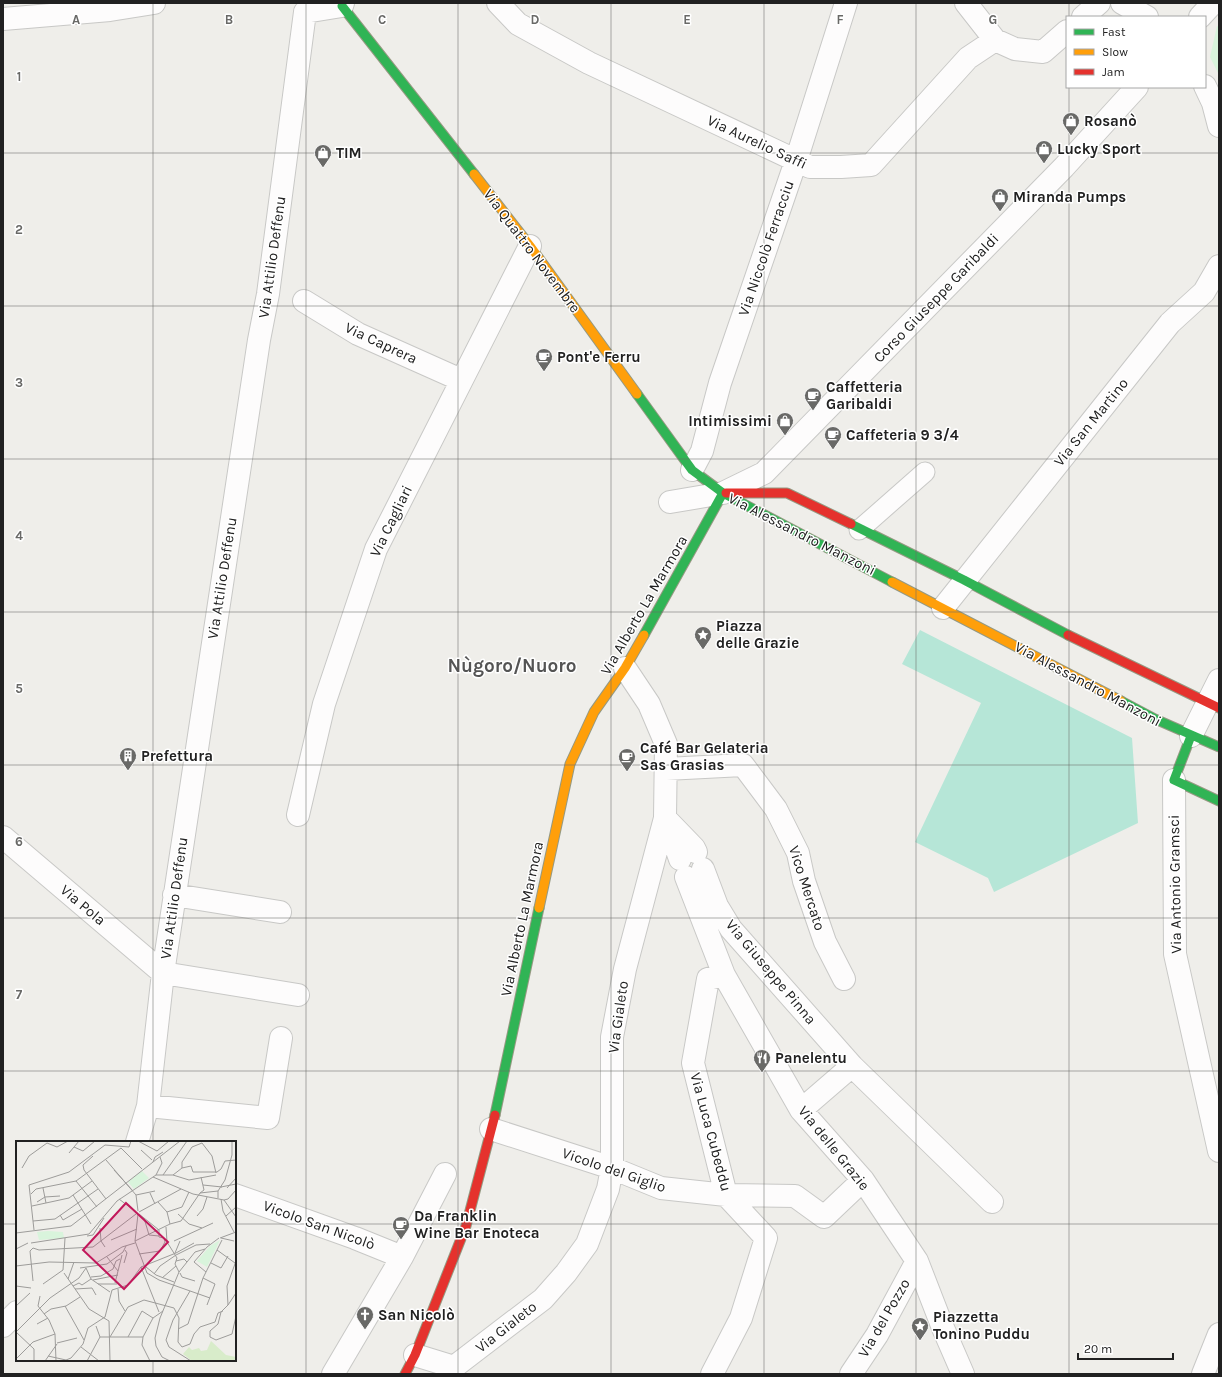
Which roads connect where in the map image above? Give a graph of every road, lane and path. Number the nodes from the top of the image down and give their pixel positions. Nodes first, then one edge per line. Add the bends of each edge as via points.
1 (154, 3) edge
2 (498, 3) edge
3 (846, 3) edge
4 (966, 3) edge
5 (1099, 3) edge
6 (1122, 3) edge
7 (342, 4) edge
8 (301, 8) edge
9 (1084, 16) edge
10 (1144, 16) edge
11 (3, 19) edge
12 (1066, 32) edge
13 (994, 40) junction
14 (1136, 88) edge
15 (1206, 88) edge
16 (1219, 126) edge
17 (796, 161) junction
18 (530, 246) junction
19 (1219, 266) edge
20 (304, 301) dead end
21 (461, 380) junction
22 (692, 470) junction
23 (925, 472) dead end
24 (723, 493) junction
25 (670, 502) dead end
26 (860, 530) junction
27 (964, 580) junction
28 (943, 608) junction
29 (625, 668) junction
30 (1219, 680) edge
31 (1213, 706) edge
32 (1192, 736) junction
33 (1219, 747) edge
34 (666, 769) junction
35 (1174, 780) junction
36 (1219, 801) edge
37 (298, 815) dead end
38 (665, 818) junction
39 (3, 837) edge
40 (691, 864) junction
41 (174, 894) junction
42 (280, 912) dead end
43 (162, 973) junction
44 (724, 975) junction
45 (844, 979) dead end
46 (298, 995) dead end
47 (281, 1038) dead end
48 (852, 1066) junction
49 (148, 1106) junction
50 (800, 1110) junction
51 (491, 1129) junction
52 (137, 1141) edge
53 (1219, 1151) edge
54 (612, 1168) junction
55 (445, 1174) dead end
56 (863, 1180) junction
57 (236, 1195) edge
58 (726, 1195) junction
59 (992, 1202) dead end
60 (402, 1257) junction
61 (917, 1261) junction
62 (16, 1313) edge
63 (3, 1326) edge
64 (1219, 1334) edge
65 (416, 1354) junction
66 (451, 1371) edge
67 (333, 1374) edge
68 (405, 1374) edge
69 (712, 1374) edge
70 (851, 1374) edge
71 (963, 1374) edge
72 (1203, 1374) edge

1 - 11 street via 110,10
2 - 17 street, Via Aurelio Saffi via 518,24 589,62
3 - 17 street, Via Niccolò Ferracciu
4 - 13 street
5 - 9 street
6 - 10 street
7 - 8 street, Via Quattro Novembre
7 - 18 street, Via Quattro Novembre
8 - 41 street, Via Attilio Deffenu via 268,294
12 - 13 street via 1044,52 1015,49
13 - 17 street, Via Aurelio Saffi via 968,58 871,165 810,167
14 - 24 street, Corso Giuseppe Garibaldi via 1064,167 764,473
15 - 16 street
17 - 22 street, Via Niccolò Ferracciu via 720,383 702,451
18 - 21 street, Via Cagliari
18 - 22 street, Via Quattro Novembre
19 - 27 street, Via San Martino via 1204,292 1170,324
20 - 21 street, Via Caprera via 358,334
21 - 37 street, Via Cagliari via 376,549 324,704
22 - 24 street, Via Quattro Novembre
23 - 26 lane
24 - 25 street
24 - 26 street, Via Alessandro Manzoni via 787,493
24 - 28 street, Via Alessandro Manzoni
24 - 29 street, Via Alberto La Marmora
26 - 27 street, Via Alessandro Manzoni
27 - 28 street
27 - 31 street, Via Alessandro Manzoni via 1085,644
28 - 32 street, Via Alessandro Manzoni
29 - 34 street, Via Gialeto via 649,704 666,744
29 - 51 street, Via Alberto La Marmora via 594,712 570,764
30 - 31 street
31 - 32 street
32 - 33 street, Via Alessandro Manzoni
32 - 35 street, Via Antonio Gramsci
34 - 38 street, Via Gialeto
34 - 45 street, Vico Mercato via 743,765 776,809 798,853 804,881 824,942
35 - 36 street
35 - 53 street, Via Antonio Gramsci via 1175,954
38 - 40 street, Via delle Grazie
38 - 54 street, Via Gialeto via 625,969 612,1037
39 - 43 street, Via Pola
40 - 44 street, Via delle Grazie
40 - 48 street, Via Giuseppe Pinna via 731,929
41 - 42 street
41 - 43 street, Via Attilio Deffenu
43 - 46 street
43 - 49 street, Via Attilio Deffenu
44 - 50 street, Via delle Grazie
44 - 58 street, Via Luca Cubeddu via 708,979 693,1063
47 - 49 street via 268,1118
48 - 50 street
48 - 59 street, Via Giuseppe Pinna
49 - 52 street, Via Attilio Deffenu
50 - 56 street, Via delle Grazie
51 - 54 street, Vicolo del Giglio
51 - 65 street, Via Alberto La Marmora via 466,1226
54 - 58 street, Vicolo del Giglio via 661,1188
54 - 66 street, Via Gialeto via 608,1189 587,1244 566,1273 543,1299
55 - 60 street
56 - 58 street, Vicolo del Giglio via 824,1217 795,1196
56 - 61 street, Via delle Grazie
57 - 60 street, Vicolo San Nicolò
58 - 69 street, Via Luca Cubeddu via 766,1238 741,1318
60 - 67 street
61 - 70 street, Via del Pozzo via 877,1335
61 - 71 street, Via delle Grazie
62 - 63 street
64 - 72 street
65 - 66 street, Via Gialeto
65 - 68 street, Via Alberto La Marmora

